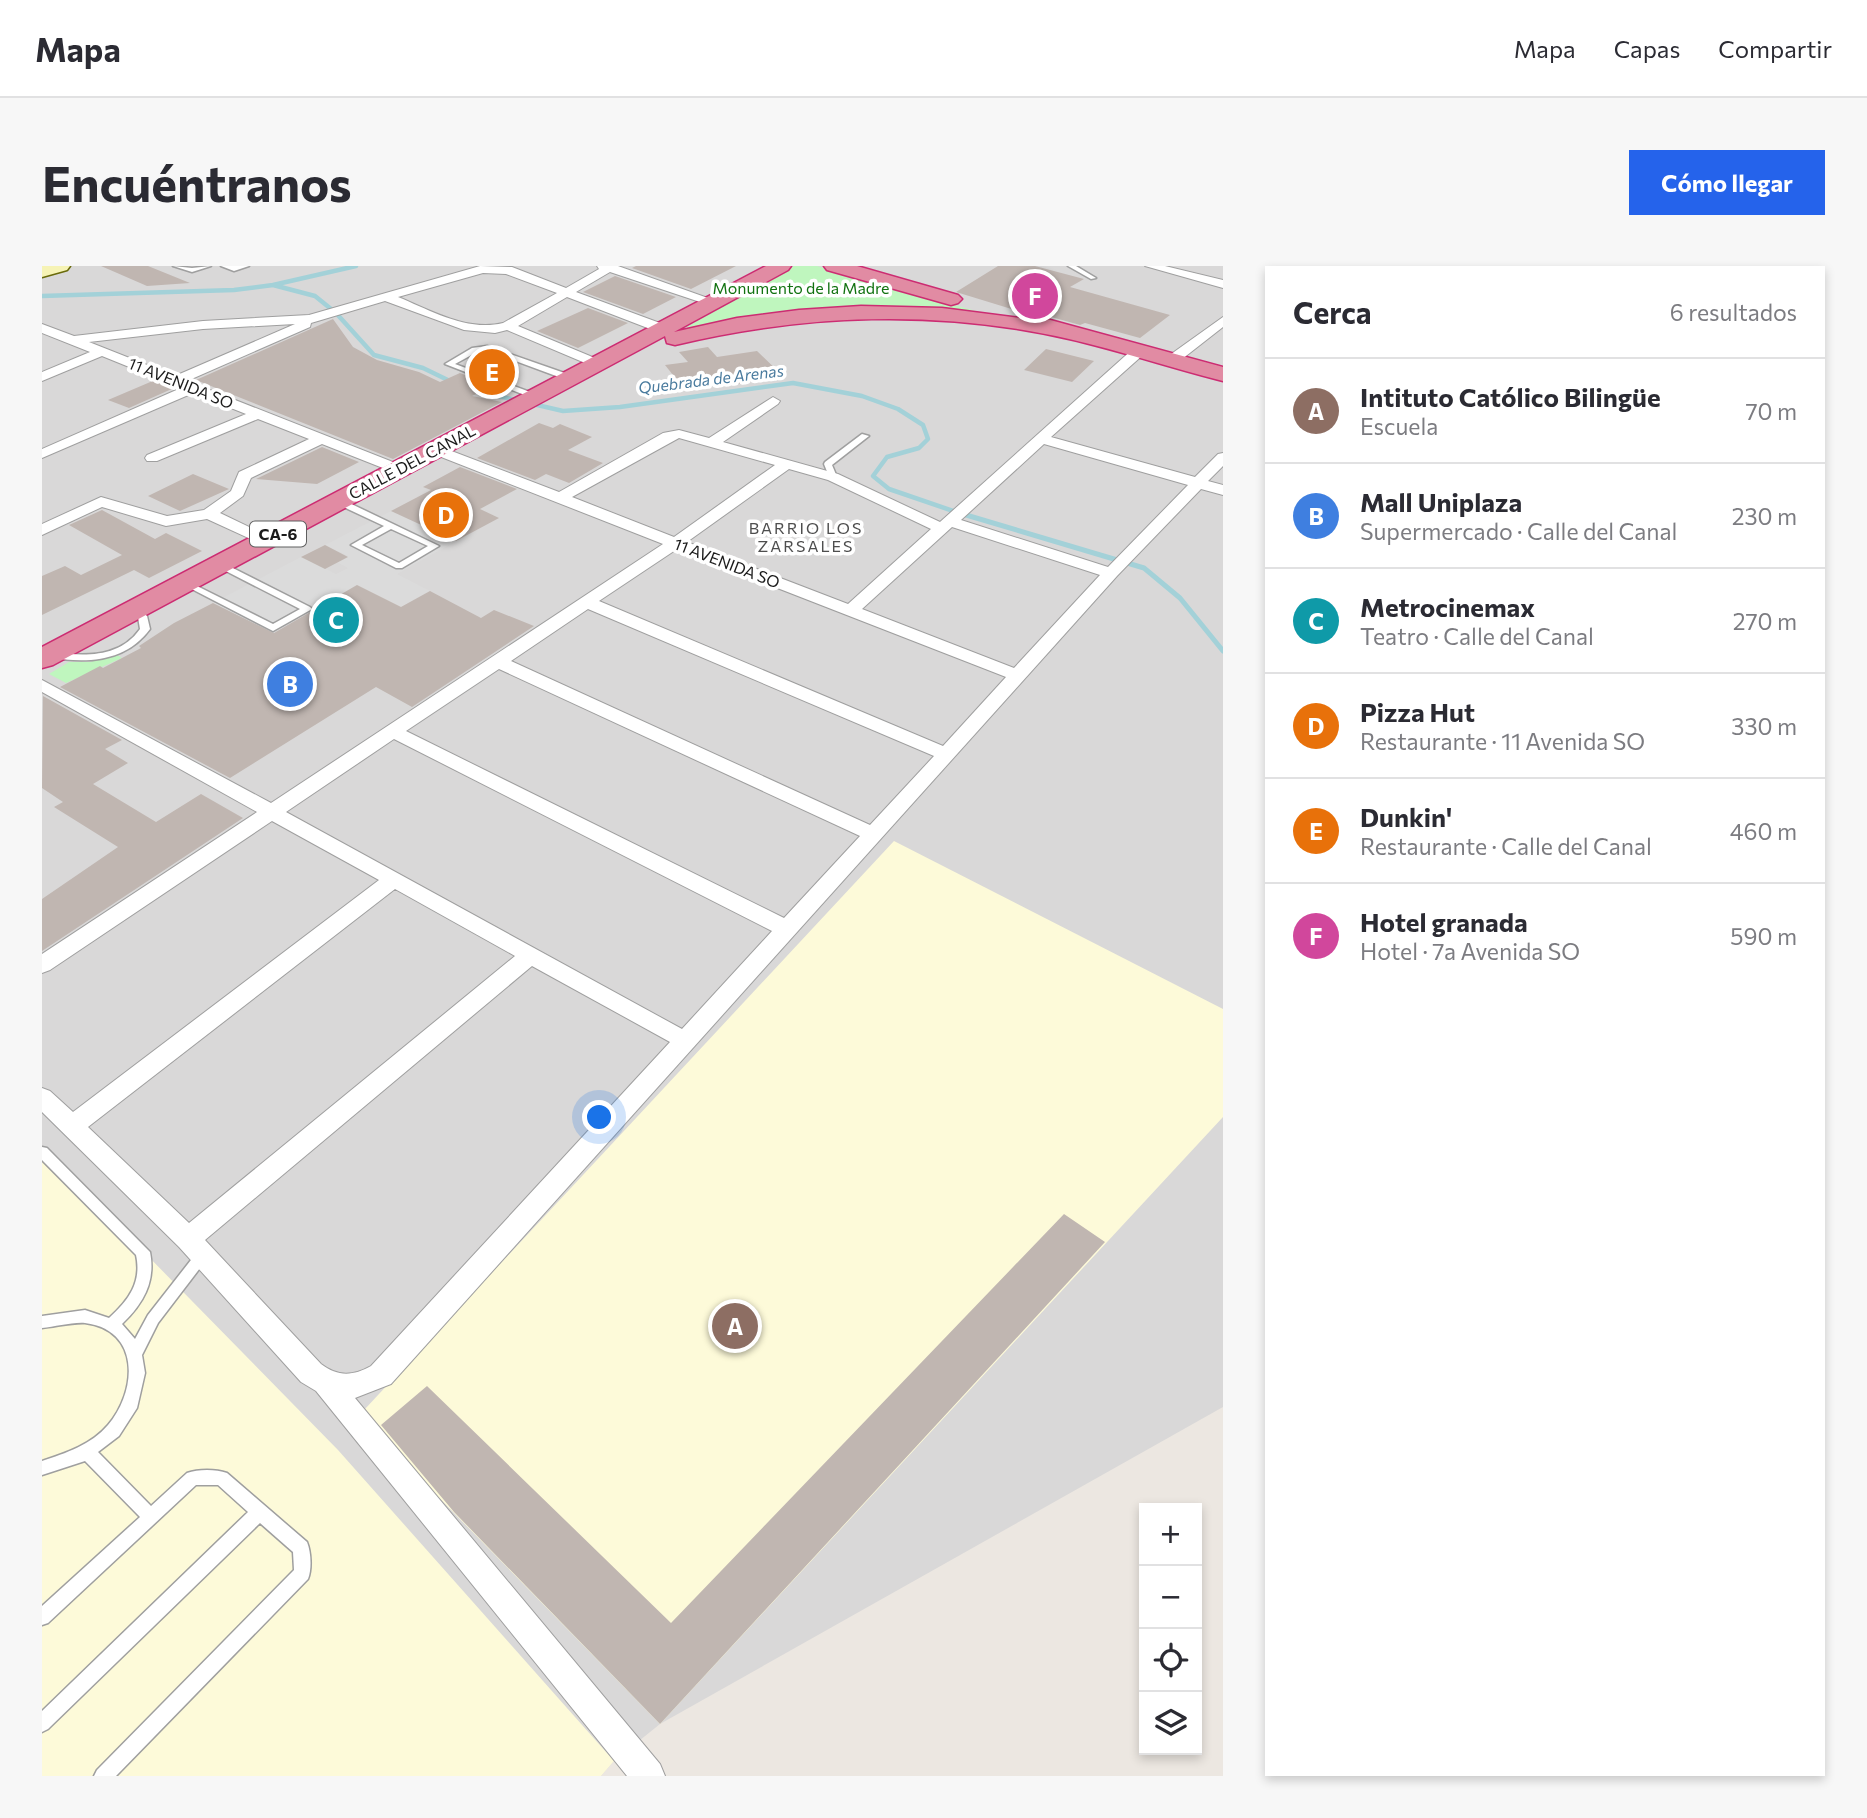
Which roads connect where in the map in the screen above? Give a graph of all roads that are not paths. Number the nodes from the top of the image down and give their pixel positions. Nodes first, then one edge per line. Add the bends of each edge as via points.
1 (61, 266) edge
2 (176, 266) edge
3 (208, 266) edge
4 (224, 266) edge
5 (246, 266) edge
6 (781, 266) edge
7 (834, 266) edge
8 (1071, 266) edge
9 (1151, 266) edge
10 (1196, 266) edge
11 (608, 267) edge
12 (42, 272) edge
13 (1223, 273) edge
14 (1093, 278) dead end
15 (1223, 285) edge
16 (568, 292) junction
17 (388, 298) junction
18 (713, 302) junction
19 (310, 319) junction
20 (1223, 321) edge
21 (508, 326) junction
22 (42, 328) edge
23 (663, 329) junction
24 (1068, 332) junction
25 (74, 340) junction
26 (1139, 351) junction
27 (103, 352) junction
28 (1172, 360) junction
29 (601, 361) junction
30 (1223, 374) edge
31 (42, 377) edge
32 (570, 378) junction
33 (175, 381) junction
34 (192, 388) junction
35 (526, 401) junction
36 (773, 401) dead end
37 (257, 414) junction
38 (42, 432) edge
39 (865, 436) dead end
40 (321, 439) junction
41 (1041, 439) junction
42 (711, 443) junction
43 (64, 444) junction
44 (436, 450) junction
45 (42, 454) edge
46 (1223, 457) edge
47 (152, 458) dead end
48 (785, 465) junction
49 (398, 469) junction
50 (833, 477) junction
51 (1198, 483) junction
52 (1223, 490) edge
53 (560, 498) junction
54 (338, 502) junction
55 (209, 514) junction
56 (953, 518) junction
57 (390, 526) junction
58 (42, 530) edge
59 (266, 541) junction
60 (675, 543) junction
61 (221, 565) junction
62 (1118, 566) junction
63 (186, 584) junction
64 (586, 602) junction
65 (850, 611) junction
66 (47, 657) edge
67 (497, 661) junction
68 (1018, 676) junction
69 (42, 685) edge
70 (392, 732) junction
71 (946, 754) junction
72 (271, 812) junction
73 (874, 835) junction
74 (393, 880) junction
75 (788, 929) junction
76 (530, 956) junction
77 (42, 965) edge
78 (686, 1041) junction
79 (42, 1097) edge
80 (72, 1126) junction
81 (42, 1152) edge
82 (196, 1247) junction
83 (42, 1321) edge
84 (111, 1325) junction
85 (136, 1351) junction
86 (327, 1385) junction
87 (87, 1452) junction
88 (42, 1468) edge
89 (260, 1512) junction
90 (151, 1517) junction
91 (42, 1617) edge
92 (42, 1723) edge
93 (103, 1776) edge
94 (648, 1776) edge

1 - 12 main road
2 - 3 lane via 192,270
4 - 5 lane
6 - 18 highway, CALLE DEL CANAL / CA-6
7 - 24 highway
8 - 14 lane
9 - 15 street
10 - 13 street
11 - 16 street
11 - 18 street
16 - 17 street via 508,270 482,269
16 - 21 street
16 - 23 street
17 - 19 street
17 - 21 street via 475,330
18 - 23 highway, CALLE DEL CANAL / CA-6
19 - 25 street
19 - 33 street via 302,327
20 - 28 street
21 - 29 street
22 - 25 street, 11 AVENIDA SO
23 - 29 highway, CALLE DEL CANAL / CA-6
24 - 26 highway
24 - 29 highway via 927,313 806,314 690,334
25 - 27 street, 11 AVENIDA SO
26 - 28 highway
26 - 41 street
27 - 31 street
27 - 33 street, 11 AVENIDA SO
28 - 30 highway
29 - 32 highway, CALLE DEL CANAL / CA-6
32 - 35 highway, CALLE DEL CANAL / CA-6
32 - 35 lane via 487,348 449,364
33 - 34 street, 11 AVENIDA SO
34 - 37 street, 11 AVENIDA SO
34 - 43 street
35 - 44 highway, CALLE DEL CANAL / CA-6
36 - 42 street
37 - 40 street, 11 AVENIDA SO
37 - 47 street
38 - 43 street
39 - 50 lane via 828,464
40 - 49 street, 11 AVENIDA SO
40 - 55 street via 244,475 238,493
41 - 51 street
41 - 56 street
42 - 48 street
42 - 53 street via 679,434 668,436
43 - 45 street
44 - 49 highway, CALLE DEL CANAL / CA-6
44 - 53 street, 11 AVENIDA SO
46 - 51 street
48 - 50 street
48 - 60 street
49 - 54 highway, CALLE DEL CANAL / CA-6
50 - 56 street
51 - 52 street
51 - 62 street
53 - 60 street, 11 AVENIDA SO
54 - 57 lane
54 - 59 highway, CALLE DEL CANAL / CA-6
55 - 58 street via 166,521 101,502
55 - 59 street
56 - 62 street
56 - 65 street
57 - 57 lane via 412,536 435,546 399,566 355,545
59 - 61 highway, CALLE DEL CANAL / CA-6
60 - 64 street
60 - 65 street, 11 AVENIDA SO
61 - 63 highway, CALLE DEL CANAL / CA-6
61 - 63 lane via 307,609 273,628
62 - 68 street
63 - 66 highway, CALLE DEL CANAL / CA-6
64 - 67 street
64 - 71 street
65 - 68 street, 11 AVENIDA SO
67 - 70 street
67 - 73 street
68 - 71 street
69 - 72 street
70 - 72 street
70 - 75 street
71 - 73 street
72 - 74 street
72 - 77 street
73 - 75 street
74 - 76 street
74 - 80 street
75 - 78 street
76 - 78 street
76 - 82 street
78 - 86 street via 381,1375 349,1387
79 - 80 street
80 - 82 street
81 - 84 lane via 143,1252 147,1265 142,1290
82 - 85 lane
82 - 86 street
83 - 84 lane via 76,1316
84 - 85 lane
85 - 87 lane via 139,1385 132,1404 106,1439
86 - 94 street
87 - 88 lane
87 - 90 lane
89 - 90 lane via 221,1478 193,1478
89 - 92 lane
89 - 93 lane via 301,1548 302,1573
90 - 91 lane

